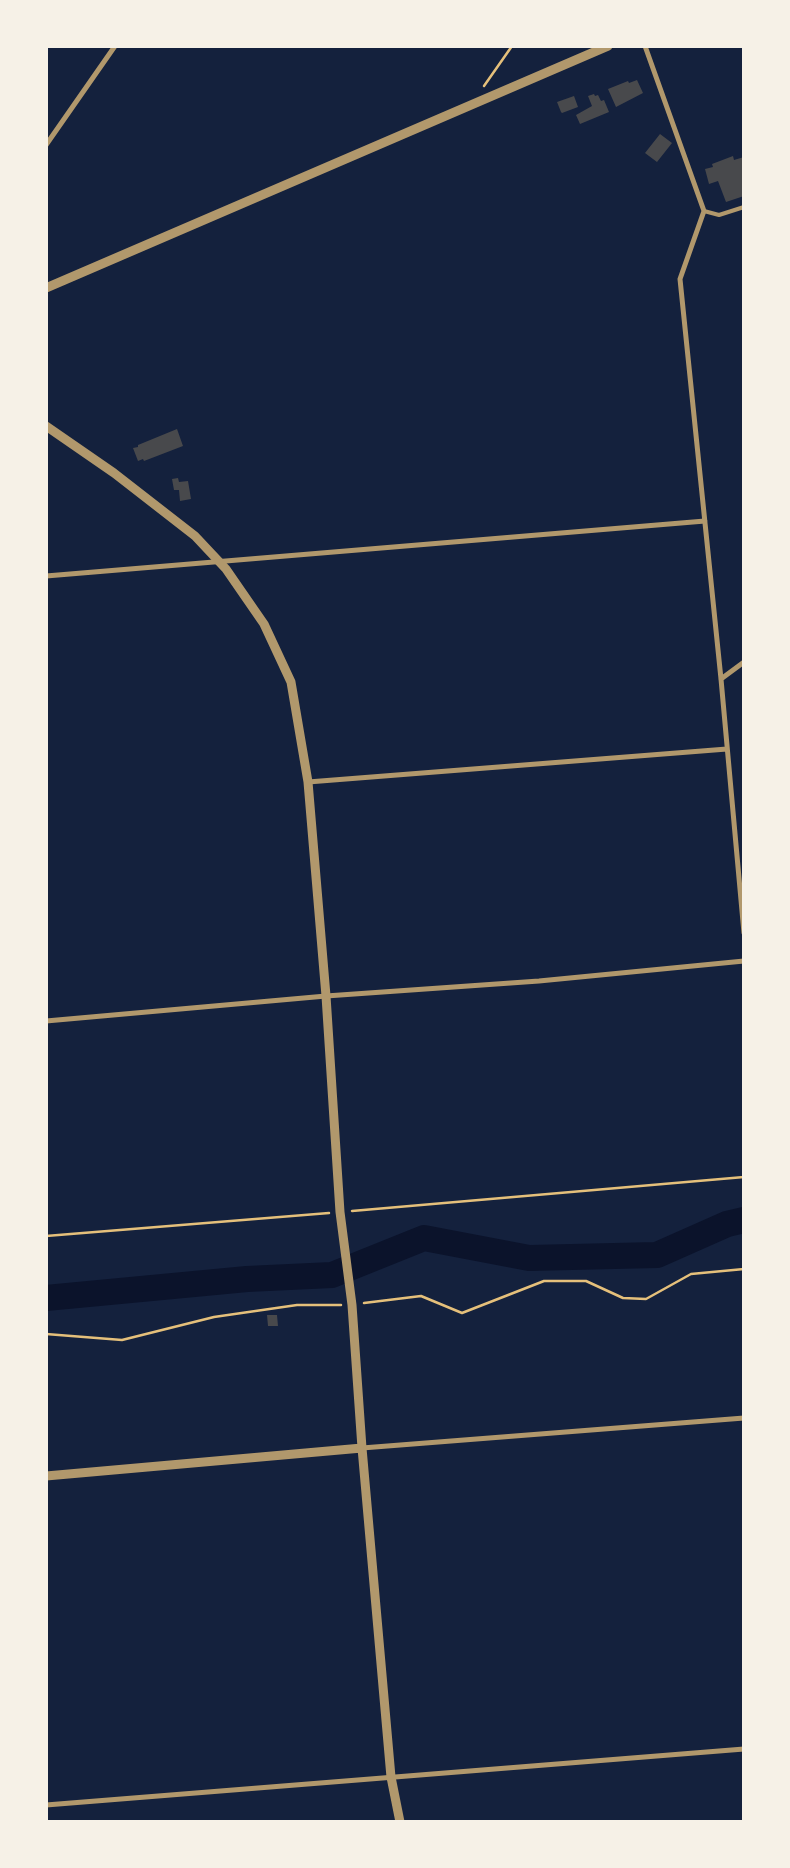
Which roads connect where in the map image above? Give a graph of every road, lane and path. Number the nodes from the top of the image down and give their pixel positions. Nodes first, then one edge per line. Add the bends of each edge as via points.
1 (115, 46) edge
2 (512, 46) edge
3 (608, 46) edge
4 (645, 46) edge
5 (471, 106) junction
6 (46, 145) edge
7 (744, 207) edge
8 (704, 211) junction
9 (46, 288) edge
10 (46, 426) edge
11 (705, 521) junction
12 (220, 562) junction
13 (46, 576) edge
14 (744, 662) edge
15 (721, 679) junction
16 (726, 749) junction
17 (308, 782) junction
18 (744, 933) edge
19 (744, 961) edge
20 (326, 996) junction
21 (46, 1021) edge
22 (744, 1177) edge
23 (340, 1212) junction
24 (46, 1236) edge
25 (744, 1268) edge
26 (352, 1305) junction
27 (46, 1334) edge
28 (744, 1418) edge
29 (362, 1448) junction
30 (46, 1476) edge
31 (744, 1749) edge
32 (391, 1777) junction
33 (46, 1805) edge
34 (400, 1822) edge

1 - 6 street
2 - 5 path
3 - 5 street
4 - 8 street
5 - 9 street
7 - 8 lane via 719,215
8 - 11 street via 680,279
10 - 12 street via 188,530
11 - 12 street
11 - 15 street
12 - 13 street
12 - 17 street via 264,624 291,682
14 - 15 street
15 - 16 street
16 - 17 street
16 - 18 street
17 - 20 street
19 - 20 street via 539,981
20 - 21 street
20 - 23 street
22 - 23 path
23 - 24 path
23 - 26 street
25 - 26 path via 691,1274 646,1300 623,1298 586,1281 544,1281 462,1313 421,1296
26 - 27 path via 297,1304 214,1317 122,1340
26 - 29 street
28 - 29 street
29 - 30 street
29 - 32 street
31 - 32 street
32 - 33 street
32 - 34 street

